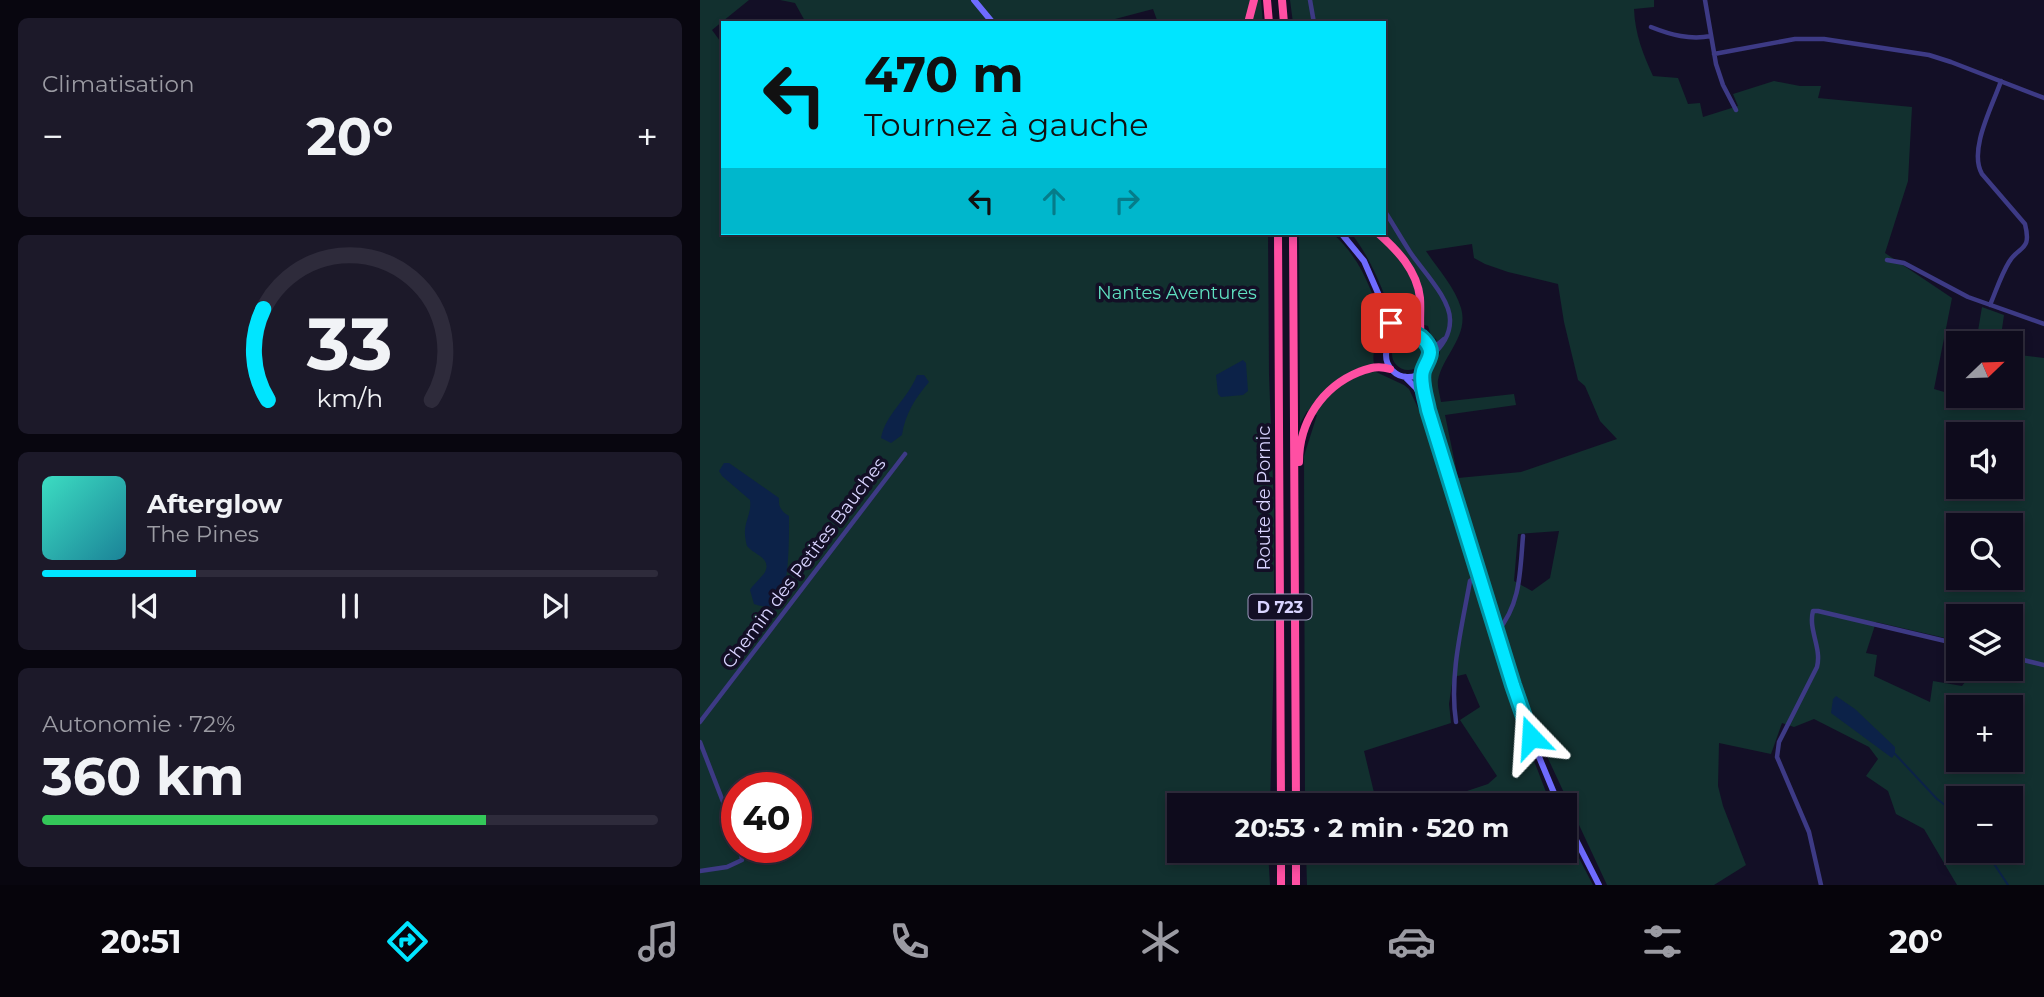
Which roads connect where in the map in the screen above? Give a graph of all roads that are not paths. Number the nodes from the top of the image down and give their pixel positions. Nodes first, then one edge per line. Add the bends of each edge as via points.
1 (974, 0) edge
2 (1254, 0) edge
3 (1267, 0) edge
4 (1282, 0) edge
5 (1310, 0) edge
6 (1705, 0) edge
7 (991, 21) edge
8 (1249, 21) edge
9 (1269, 21) edge
10 (1284, 21) edge
11 (1314, 21) edge
12 (1651, 27) dead end
13 (1711, 36) junction
14 (1714, 54) junction
15 (2001, 81) junction
16 (2044, 98) edge
17 (1737, 110) dead end
18 (1386, 213) edge
19 (1278, 235) edge
20 (1293, 235) edge
21 (1343, 235) edge
22 (1380, 235) edge
23 (1887, 260) dead end
24 (1990, 305) junction
25 (1384, 310) junction
26 (2044, 324) edge
27 (1403, 333) junction
28 (1445, 338) junction
29 (1424, 341) junction
30 (1389, 343) junction
31 (1429, 358) junction
32 (1390, 369) junction
33 (1423, 371) junction
34 (1405, 377) junction
35 (1428, 410) junction
36 (905, 454) dead end
37 (1294, 484) junction
38 (1523, 536) dead end
39 (1479, 574) junction
40 (1497, 632) junction
41 (1946, 641) edge
42 (2023, 660) edge
43 (2044, 665) edge
44 (700, 722) edge
45 (1455, 722) dead end
46 (700, 742) edge
47 (1281, 793) edge
48 (1296, 793) edge
49 (1554, 793) edge
50 (721, 796) edge
51 (1577, 842) edge
52 (738, 863) edge
53 (1281, 863) edge
54 (1296, 863) edge
55 (700, 872) edge
56 (1282, 885) edge
57 (1296, 885) edge
58 (1599, 885) edge
59 (1821, 885) edge

1 - 7 street
2 - 8 highway
3 - 9 highway
4 - 10 highway
5 - 11 street
6 - 13 street
12 - 13 street via 1688,38
13 - 14 street
14 - 15 street via 1824,39 1929,55
14 - 17 street
15 - 16 street
15 - 24 street via 1986,118 1978,167 2025,224 2027,242 2008,263
18 - 28 street via 1448,308 1451,323
19 - 47 highway, Route de Pornic / D 723
20 - 37 highway, Route de Pornic / D 723
21 - 25 street via 1364,261
22 - 29 highway via 1416,279
23 - 24 street via 1904,263
24 - 26 street
25 - 27 street via 1395,329
25 - 30 street
27 - 29 street via 1413,333
27 - 30 street
28 - 29 street via 1437,344
28 - 31 street
29 - 31 street
30 - 32 street via 1385,357
31 - 33 street
32 - 34 street
32 - 37 highway via 1377,366 1353,375 1322,396 1305,427
33 - 34 street
33 - 35 street
34 - 35 street
35 - 39 street
36 - 44 street, Chemin des Petites Bauches
37 - 48 highway, Route de Pornic / D 723
38 - 40 street via 1516,599
39 - 40 street
39 - 45 street via 1470,580 1458,645
40 - 49 street
41 - 59 street via 1813,611 1820,657 1779,743 1777,757 1809,832
42 - 43 street
46 - 50 street
51 - 58 street
52 - 55 street
53 - 56 highway
54 - 57 highway

